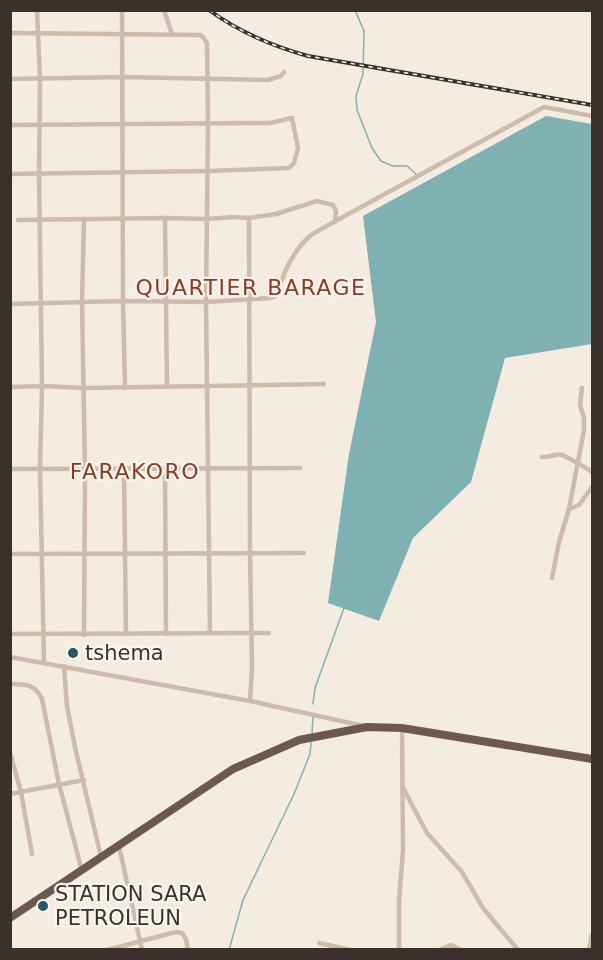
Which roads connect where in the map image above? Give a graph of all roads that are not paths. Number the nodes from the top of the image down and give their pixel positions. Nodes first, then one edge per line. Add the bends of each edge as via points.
1 (38, 10) edge
2 (122, 10) edge
3 (164, 10) edge
4 (10, 33) edge
5 (38, 33) junction
6 (122, 34) junction
7 (172, 34) junction
8 (284, 72) dead end
9 (122, 77) junction
10 (40, 78) junction
11 (208, 78) junction
12 (10, 79) edge
13 (592, 116) edge
14 (208, 123) junction
15 (39, 124) junction
16 (10, 125) edge
17 (122, 125) junction
18 (208, 171) junction
19 (39, 173) junction
20 (124, 173) junction
21 (10, 174) edge
22 (122, 218) junction
23 (165, 218) junction
24 (249, 218) junction
25 (39, 219) junction
26 (84, 219) junction
27 (207, 219) junction
28 (18, 220) dead end
29 (335, 222) junction
30 (123, 301) junction
31 (166, 301) junction
32 (250, 301) junction
33 (82, 302) junction
34 (206, 302) junction
35 (10, 304) edge
36 (40, 304) junction
37 (324, 384) dead end
38 (207, 385) junction
39 (249, 385) junction
40 (42, 386) junction
41 (10, 387) edge
42 (125, 387) junction
43 (167, 387) junction
44 (84, 388) junction
45 (582, 388) dead end
46 (542, 457) dead end
47 (577, 464) junction
48 (300, 468) dead end
49 (10, 469) edge
50 (40, 469) junction
51 (165, 469) junction
52 (209, 469) junction
53 (250, 469) junction
54 (85, 470) junction
55 (124, 470) junction
56 (592, 471) edge
57 (592, 487) edge
58 (569, 509) junction
59 (250, 552) junction
60 (125, 553) junction
61 (166, 553) junction
62 (210, 553) junction
63 (304, 553) dead end
64 (10, 554) edge
65 (41, 554) junction
66 (84, 554) junction
67 (552, 578) dead end
68 (166, 633) junction
69 (210, 633) junction
70 (269, 633) dead end
71 (10, 634) edge
72 (126, 634) junction
73 (252, 634) junction
74 (84, 635) junction
75 (44, 636) junction
76 (10, 657) edge
77 (44, 662) junction
78 (64, 666) junction
79 (10, 684) edge
80 (250, 701) junction
81 (366, 727) junction
82 (402, 728) junction
83 (10, 752) edge
84 (592, 759) edge
85 (84, 780) junction
86 (59, 784) junction
87 (402, 786) junction
88 (21, 792) junction
89 (10, 794) edge
90 (119, 846) junction
91 (32, 854) dead end
92 (101, 858) junction
93 (82, 871) junction
94 (10, 918) edge
95 (592, 935) edge
96 (140, 941) junction
97 (319, 943) dead end
98 (107, 950) edge
99 (142, 950) edge
100 (188, 950) edge
101 (351, 950) edge
102 (399, 950) edge
103 (440, 950) edge
104 (461, 950) edge
105 (518, 950) edge
106 (590, 950) edge

1 - 5 street
2 - 6 street
3 - 7 street
4 - 5 street
5 - 6 street
5 - 10 street
6 - 7 street
6 - 9 street
7 - 11 street via 201,35 205,39
8 - 11 street via 267,80
9 - 10 street
9 - 11 street
9 - 17 street
10 - 12 street
10 - 15 street
11 - 14 street
13 - 29 street via 544,107
14 - 17 street
14 - 18 street
14 - 18 street via 270,123 292,118 298,148 289,168
15 - 16 street
15 - 17 street
15 - 19 street
17 - 20 street
18 - 20 street
18 - 27 street
19 - 20 street
19 - 21 street
19 - 25 street
20 - 22 street
22 - 23 street
22 - 26 street
22 - 30 street
23 - 27 street
23 - 31 street
24 - 27 street
24 - 29 street via 317,201 333,205
24 - 32 street
25 - 26 street
25 - 28 street
25 - 36 street
26 - 33 street
27 - 34 street
29 - 32 street via 308,238 298,250 276,296
30 - 31 street
30 - 33 street
30 - 42 street
31 - 34 street
31 - 43 street
32 - 34 street
32 - 39 street
33 - 36 street
33 - 44 street
34 - 38 street
35 - 36 street
36 - 40 street
37 - 39 street
38 - 39 street
38 - 43 street
38 - 52 street
39 - 53 street
40 - 41 street
40 - 44 street
40 - 50 street
42 - 43 street
42 - 44 street
44 - 54 street
45 - 47 street via 584,424
46 - 47 street via 563,455
47 - 56 street
47 - 58 street
48 - 53 street
49 - 50 street
50 - 54 street
50 - 65 street
51 - 52 street
51 - 55 street
51 - 61 street
52 - 53 street
52 - 62 street
53 - 59 street
54 - 55 street
54 - 66 street
55 - 60 street
57 - 58 street via 579,505
58 - 67 street
59 - 62 street
59 - 63 street
59 - 73 street
60 - 61 street
60 - 66 street
60 - 72 street
61 - 62 street
61 - 68 street
62 - 69 street
64 - 65 street
65 - 66 street
65 - 75 street
66 - 74 street
68 - 69 street
68 - 72 street
69 - 73 street
70 - 73 street
71 - 75 street
72 - 74 street
73 - 80 street
74 - 75 street
75 - 77 street
76 - 77 street
77 - 78 street
78 - 80 street
78 - 85 street via 67,706
79 - 86 street via 38,690
80 - 81 street
81 - 82 highway
81 - 90 highway via 299,740 243,764
82 - 84 highway
82 - 87 street
83 - 88 street
85 - 86 street
85 - 92 street
86 - 88 street
86 - 93 street
87 - 102 street
87 - 105 street via 427,833 462,872 483,908
88 - 89 street
88 - 91 street
90 - 92 highway
90 - 96 street
92 - 93 highway
93 - 94 highway
95 - 106 street
96 - 98 street
96 - 99 street
96 - 100 street via 182,933
97 - 101 street
103 - 104 street via 451,945

